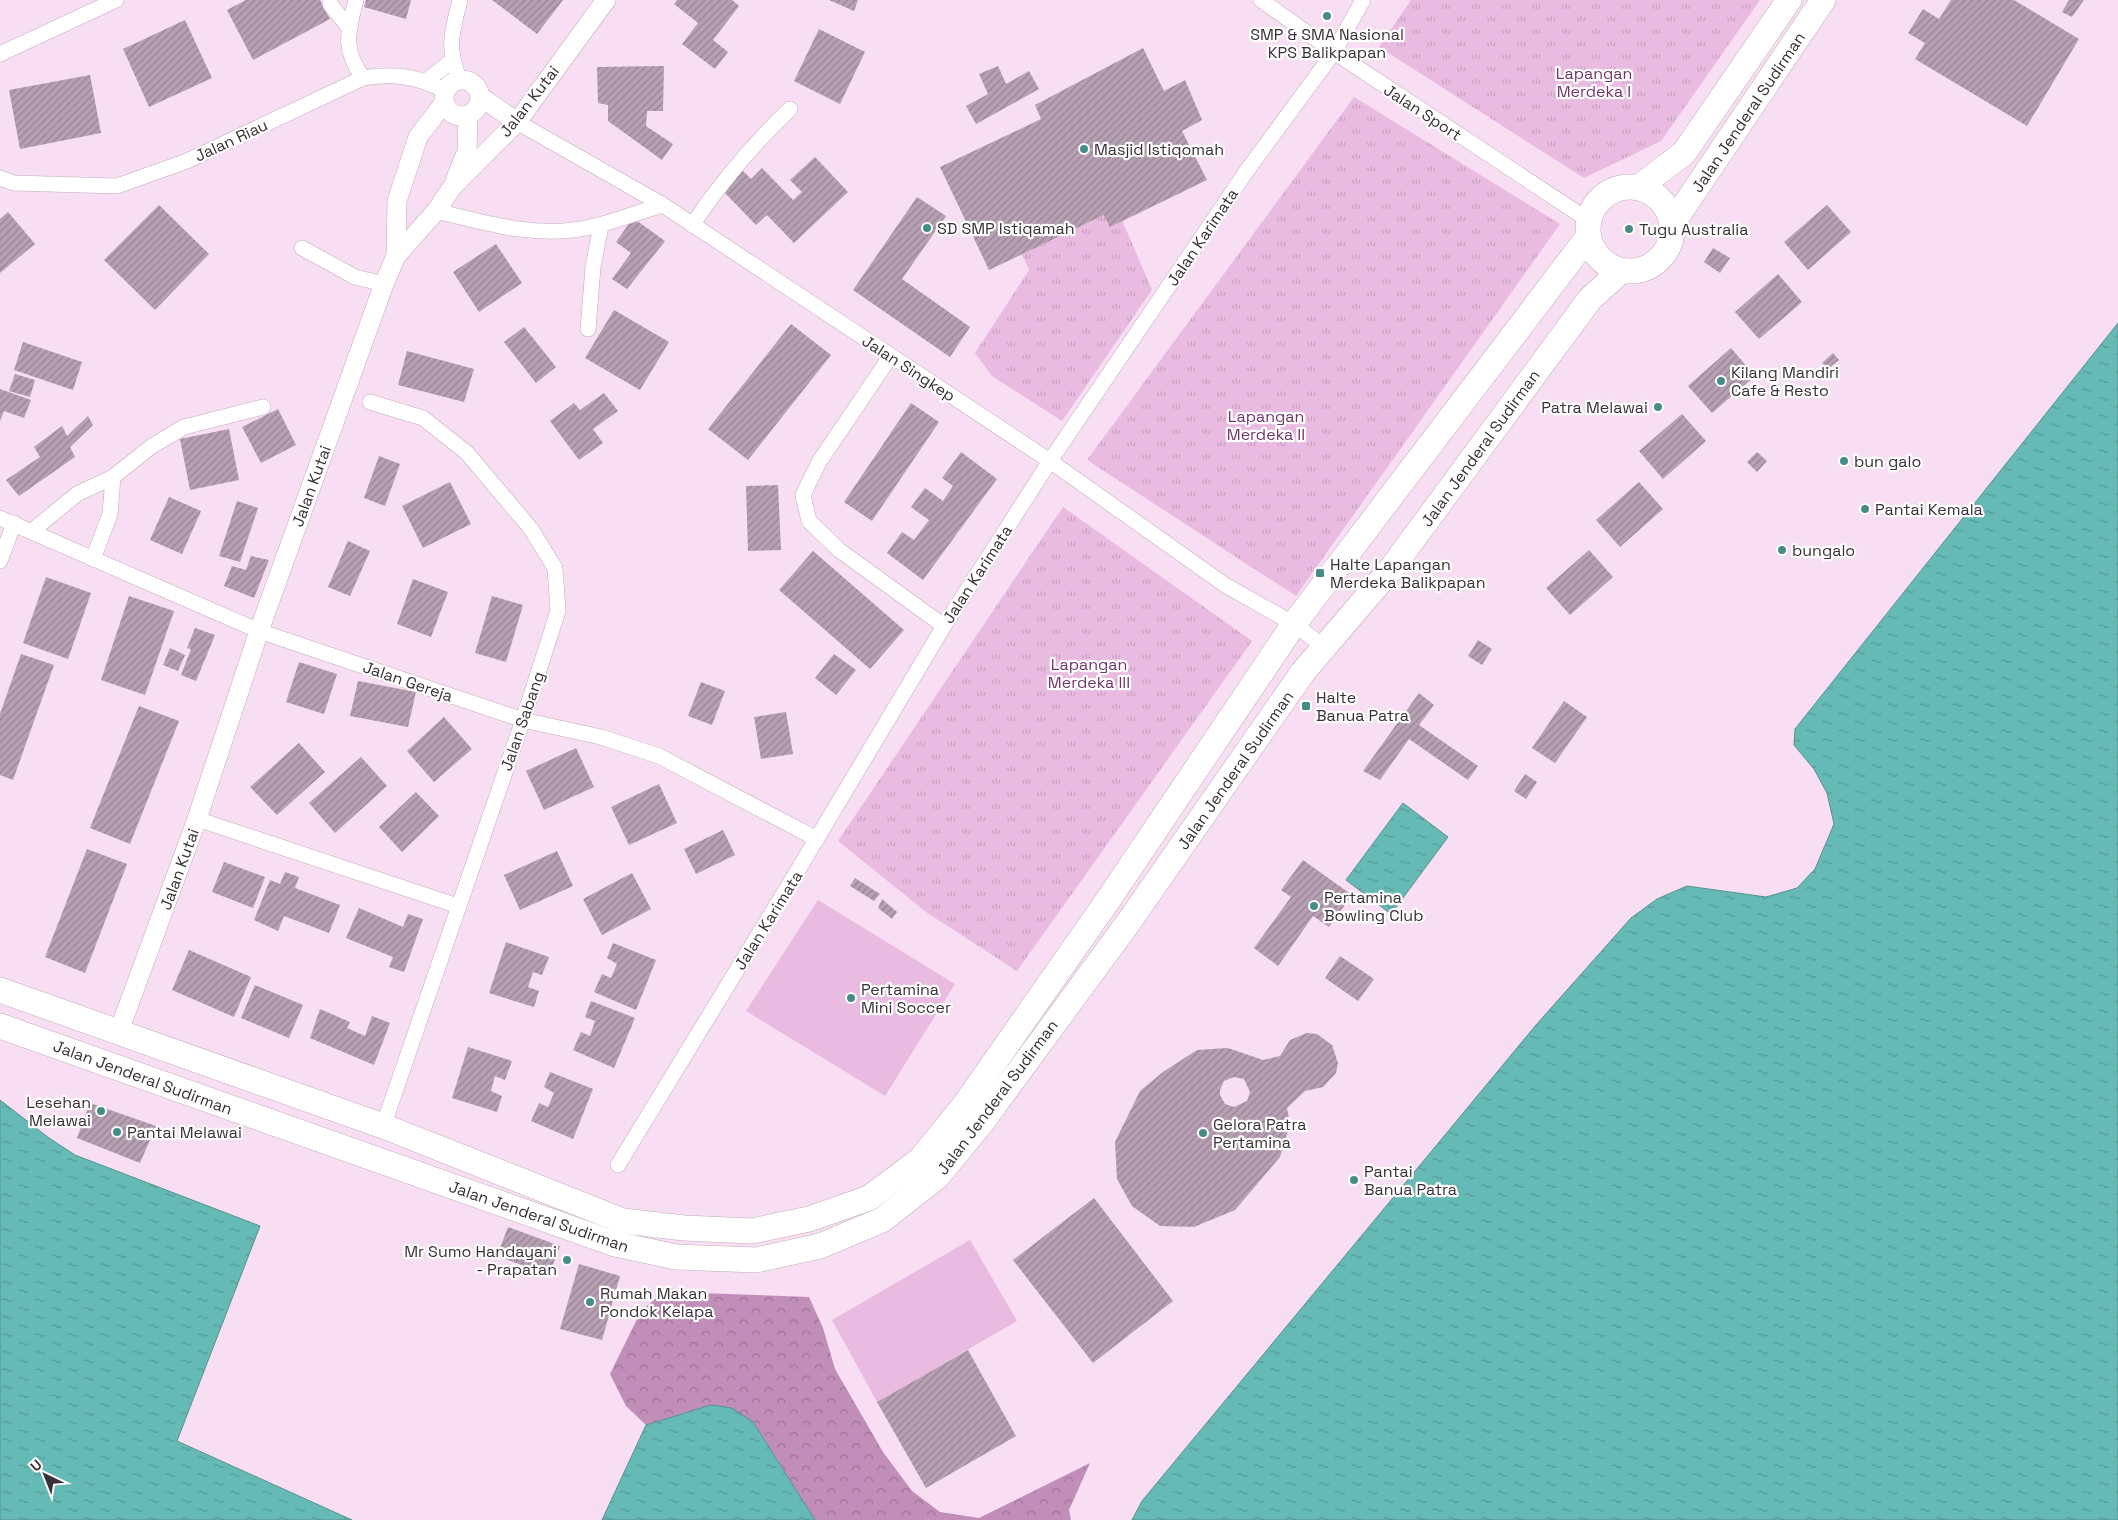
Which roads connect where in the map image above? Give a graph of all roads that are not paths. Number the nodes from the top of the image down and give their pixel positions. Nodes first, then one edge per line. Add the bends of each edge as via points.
1 (116, 0) edge
2 (356, 0) edge
3 (460, 0) edge
4 (606, 0) edge
5 (1261, 0) edge
6 (1363, 0) edge
7 (1789, 0) edge
8 (1823, 0) edge
9 (330, 4) dead end
10 (350, 29) junction
11 (1334, 52) junction
12 (0, 54) edge
13 (452, 61) junction
14 (363, 78) junction
15 (426, 81) junction
16 (450, 91) junction
17 (481, 97) junction
18 (790, 110) dead end
19 (468, 116) junction
20 (517, 122) junction
21 (0, 178) edge
22 (453, 186) junction
23 (1639, 187) junction
24 (663, 205) junction
25 (436, 212) junction
26 (1672, 224) junction
27 (601, 225) junction
28 (692, 225) junction
29 (1588, 229) junction
30 (302, 248) dead end
31 (396, 256) junction
32 (1621, 271) junction
33 (384, 284) junction
34 (588, 329) dead end
35 (890, 357) junction
36 (370, 402) dead end
37 (262, 408) dead end
38 (1050, 461) junction
39 (113, 477) junction
40 (7, 520) edge
41 (32, 531) junction
42 (93, 559) junction
43 (0, 561) edge
44 (1294, 624) junction
45 (944, 626) junction
46 (259, 631) junction
47 (1323, 646) junction
48 (523, 720) junction
49 (198, 819) junction
50 (817, 839) junction
51 (458, 906) junction
52 (0, 990) edge
53 (0, 1026) edge
54 (119, 1031) junction
55 (107, 1065) junction
56 (387, 1115) dead end
57 (618, 1165) dead end

1 - 12 street
2 - 10 street
3 - 13 street via 451,37
4 - 20 street, Jalan Kutai
5 - 11 street, Jalan Sport
6 - 11 street, Jalan Karimata
7 - 23 highway, Jalan Jenderal Sudirman via 1684,152
8 - 26 highway, Jalan Jenderal Sudirman
9 - 10 street
10 - 14 street via 347,47
11 - 29 street, Jalan Sport
11 - 38 street, Jalan Karimata via 1248,170
13 - 15 street
13 - 16 street
14 - 15 street, Jalan Riau via 385,75
14 - 21 street, Jalan Riau via 188,161 117,186 14,183
15 - 16 street, Jalan Riau
16 - 17 street via 466,80 476,86
16 - 19 street via 446,108 456,116
16 - 31 street via 418,137 398,201
17 - 19 street via 478,109
17 - 20 street
18 - 28 street via 722,181
19 - 22 street via 467,151
20 - 22 street, Jalan Kutai
20 - 24 street, Jalan Singkep
22 - 25 street, Jalan Kutai
23 - 26 highway via 1662,200
23 - 29 highway, Jalan Jenderal Sudirman via 1613,190 1597,203
24 - 27 street
24 - 28 street, Jalan Singkep
25 - 27 street via 510,229 550,232
25 - 31 street, Jalan Kutai
26 - 32 highway, Jalan Jenderal Sudirman via 1670,243 1659,260 1648,268
27 - 34 street via 593,267
28 - 35 street, Jalan Singkep
29 - 32 highway via 1592,249 1600,259
29 - 44 highway, Jalan Jenderal Sudirman
30 - 33 street via 355,277
31 - 33 street, Jalan Kutai
32 - 47 highway, Jalan Jenderal Sudirman via 1590,299 1391,569
33 - 46 street, Jalan Kutai
35 - 38 street, Jalan Singkep
35 - 45 street via 819,462 803,495 809,521 839,550
36 - 48 street, Jalan Sabang via 423,418 467,453 531,529 555,568 558,611
37 - 39 street via 184,427 152,446
38 - 44 street, Jalan Singkep via 1224,585
38 - 45 street, Jalan Karimata
39 - 41 street via 77,494
39 - 42 street via 110,514
40 - 41 street, Jalan Gereja
40 - 43 street
41 - 42 street, Jalan Gereja
42 - 46 street, Jalan Gereja
44 - 47 street, Jalan Singkep
44 - 54 highway, Jalan Jenderal Sudirman via 964,1106 920,1160 869,1198 809,1219 752,1231 623,1221 383,1126
45 - 50 street, Jalan Karimata
46 - 48 street, Jalan Gereja
46 - 49 street, Jalan Kutai
47 - 55 highway, Jalan Jenderal Sudirman via 1128,923 982,1122 937,1177 882,1220 820,1246 756,1260 676,1257 615,1244
48 - 50 street, Jalan Gereja via 601,738 659,756
48 - 51 street, Jalan Sabang
49 - 51 street
49 - 54 street, Jalan Kutai
50 - 57 street, Jalan Karimata
51 - 56 street, Jalan Sabang
52 - 54 highway, Jalan Jenderal Sudirman
53 - 55 highway, Jalan Jenderal Sudirman
54 - 55 highway

